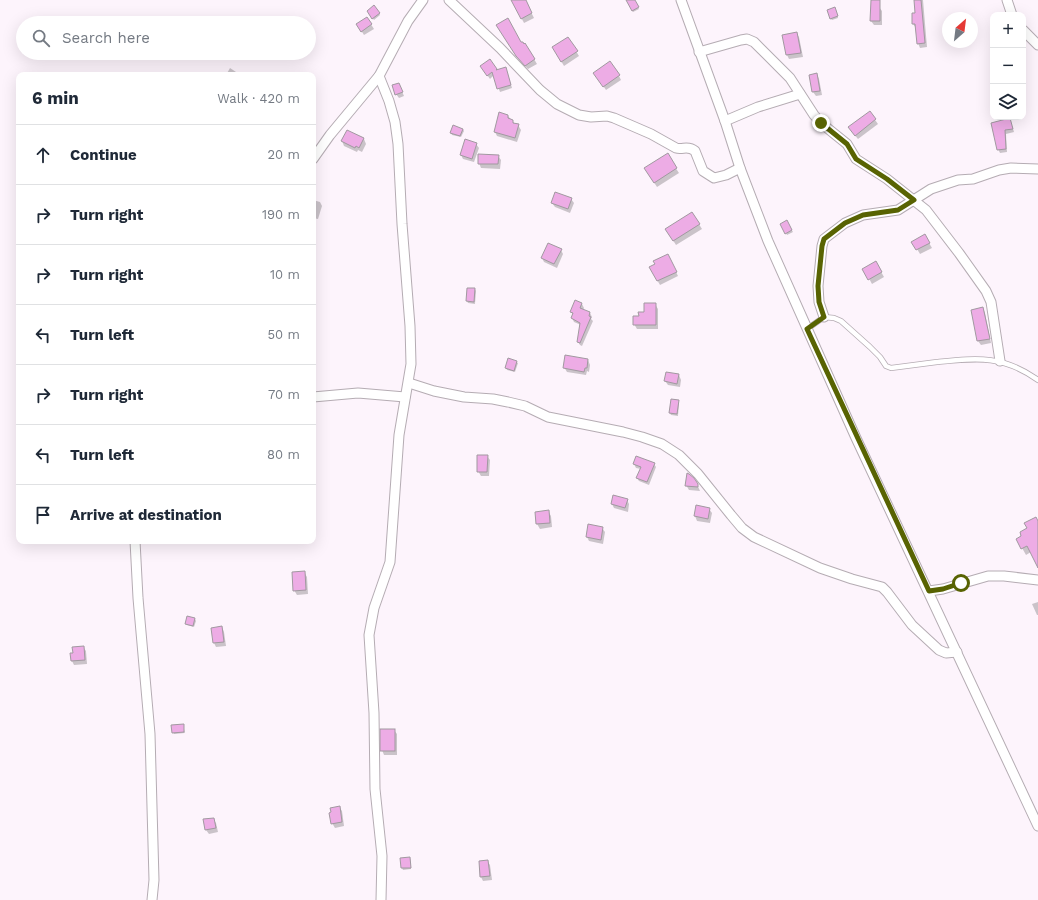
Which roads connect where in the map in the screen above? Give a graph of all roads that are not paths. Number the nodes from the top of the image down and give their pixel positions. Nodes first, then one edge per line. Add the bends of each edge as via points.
1 (423, 0) edge
2 (449, 0) edge
3 (681, 0) edge
4 (1007, 0) edge
5 (1011, 12) edge
6 (1026, 33) edge
7 (1038, 45) edge
8 (700, 52) junction
9 (379, 76) junction
10 (800, 94) junction
11 (725, 121) junction
12 (316, 155) edge
13 (740, 168) junction
14 (1038, 169) edge
15 (914, 200) junction
16 (824, 317) junction
17 (807, 329) junction
18 (1000, 361) junction
19 (1038, 380) edge
20 (408, 383) junction
21 (316, 397) edge
22 (405, 397) junction
23 (135, 544) edge
24 (1038, 580) edge
25 (929, 591) junction
26 (957, 652) junction
27 (1038, 826) edge
28 (152, 900) edge
29 (381, 900) edge

1 - 9 street via 408,21
2 - 13 street via 540,90 558,104 579,115 614,118 676,148 692,148 703,171 714,178
3 - 8 street
4 - 5 street
6 - 7 street
8 - 10 street via 747,39 754,42 790,78
8 - 11 street
9 - 12 street
9 - 20 street via 395,122 398,144 410,326 411,364
10 - 11 street
10 - 15 street via 814,115 847,144 856,159
11 - 13 street
13 - 17 street via 768,241
14 - 15 street via 1011,168 973,179 958,180 931,189
15 - 16 street via 898,210 863,215 851,220 824,239 818,286 819,302
15 - 18 street via 926,210 986,291 994,316
16 - 17 lane
16 - 18 lane via 841,321 891,368 962,359
17 - 25 street
18 - 19 lane
20 - 22 street
20 - 26 street via 464,397 493,399 525,406 548,416 642,436 662,444 679,455 698,474 731,516 754,537 820,568 882,587 912,625 939,650 946,653
21 - 22 street via 358,393
22 - 29 street via 399,435 390,562 374,608 369,635 375,789 382,856
23 - 28 street via 150,734 154,880
24 - 25 street via 988,576
25 - 26 street
26 - 27 street

